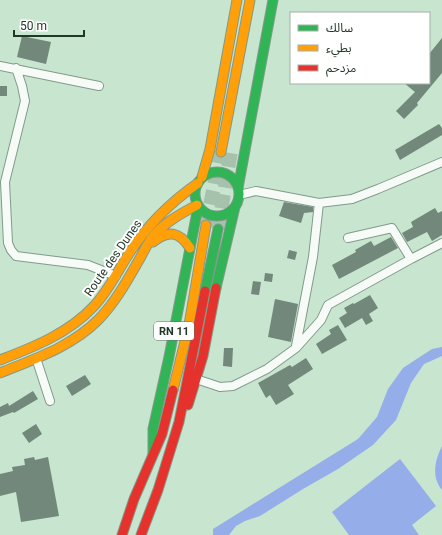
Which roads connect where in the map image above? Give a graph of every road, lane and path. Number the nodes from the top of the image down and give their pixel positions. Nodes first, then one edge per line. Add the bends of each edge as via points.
1 (237, 0) edge
2 (250, 0) edge
3 (258, 0) edge
4 (273, 0) edge
5 (0, 66) edge
6 (16, 68) junction
7 (99, 86) dead end
8 (234, 135) dead end
9 (221, 152) tunnel mouth
10 (442, 162) edge
11 (200, 180) junction
12 (239, 191) junction
13 (319, 203) junction
14 (198, 206) junction
15 (235, 207) junction
16 (206, 225) tunnel mouth
17 (218, 229) tunnel mouth
18 (348, 238) dead end
19 (442, 243) edge
20 (190, 248) junction
21 (145, 249) junction
22 (411, 259) junction
23 (116, 276) junction
24 (296, 348) junction
25 (36, 358) junction
26 (0, 360) edge
27 (0, 373) edge
28 (196, 379) junction
29 (50, 401) dead end
30 (179, 422) junction
31 (154, 456) junction
32 (122, 535) edge
33 (141, 535) edge

1 - 11 main road via 210,149
2 - 9 main road
3 - 8 main road via 245,60
4 - 12 main road
5 - 6 street
6 - 7 street
6 - 23 street via 25,101 5,182 8,243 11,250 16,256 88,265
10 - 13 street via 352,198
11 - 12 main road via 208,174 223,173 235,181
11 - 14 main road via 195,190
11 - 23 main road, Route des Dunes via 147,227
12 - 13 street via 256,191
12 - 15 main road
13 - 24 street via 313,257
14 - 15 main road via 203,212 217,217 224,216
14 - 20 main road, RN 11
14 - 21 main road, Route des Dunes via 163,225
15 - 28 main road, RN 11
16 - 31 main road, RN 11 via 189,325 162,434
17 - 30 main road, RN 11
18 - 22 street via 392,228
19 - 22 street
20 - 21 main road via 182,237 170,233 159,236
20 - 31 main road, RN 11 via 153,429
21 - 25 main road, Route des Dunes via 120,292 98,321 57,349
22 - 24 street via 328,305 320,320
23 - 26 main road, Route des Dunes via 95,306 79,320 31,349
24 - 28 street via 267,369 233,386 220,387
25 - 27 main road, Route des Dunes
25 - 29 street
28 - 30 main road, RN 11 via 187,408
30 - 33 main road, RN 11
31 - 32 main road, RN 11 via 134,499

